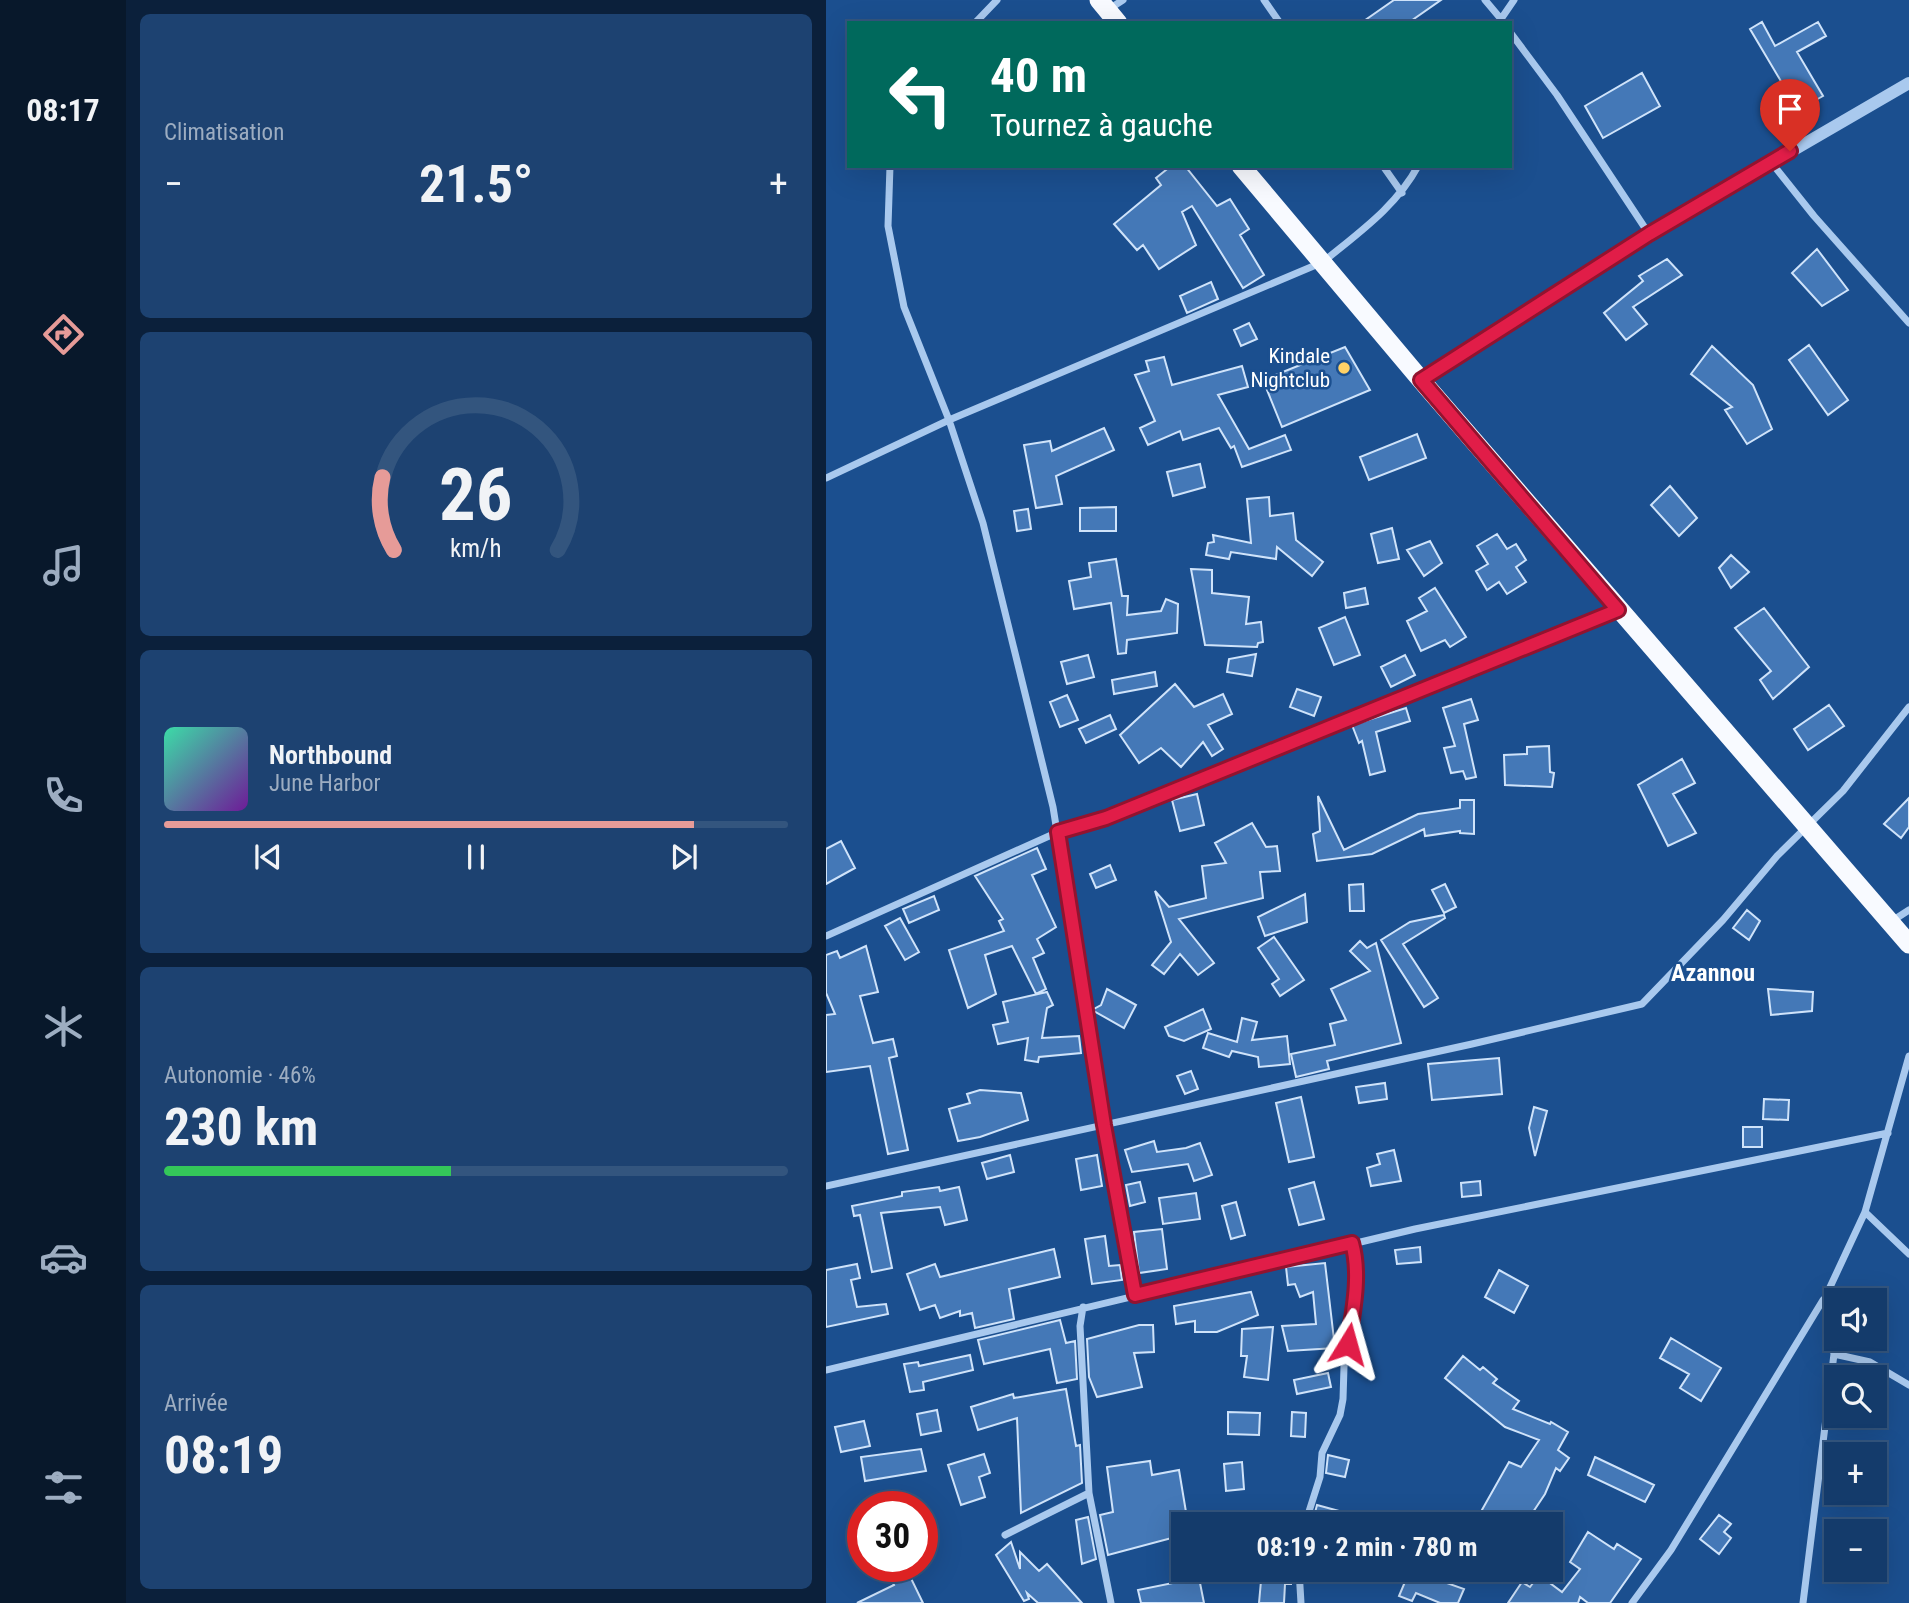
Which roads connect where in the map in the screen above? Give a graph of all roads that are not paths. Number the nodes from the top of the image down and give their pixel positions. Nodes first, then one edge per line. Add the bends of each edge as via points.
1 (997, 0) edge
2 (1264, 0) edge
3 (1485, 0) edge
4 (1514, 0) edge
5 (977, 21) edge
6 (1279, 21) edge
7 (1500, 21) edge
8 (1502, 21) edge
9 (1512, 35) edge
10 (1909, 83) edge
11 (1771, 163) junction
12 (890, 168) edge
13 (1243, 168) edge
14 (1384, 168) edge
15 (1417, 168) edge
16 (1402, 193) junction
17 (1649, 234) junction
18 (1323, 262) junction
19 (1909, 323) edge
20 (1421, 380) junction
21 (949, 420) junction
22 (826, 478) edge
23 (1618, 610) junction
24 (1909, 707) edge
25 (1808, 825) junction
26 (1058, 832) junction
27 (1909, 910) edge
28 (1891, 922) junction
29 (826, 936) edge
30 (1909, 944) edge
31 (1909, 1056) edge
32 (1104, 1125) junction
33 (1888, 1133) junction
34 (826, 1185) edge
35 (1865, 1212) junction
36 (1352, 1243) junction
37 (1909, 1254) edge
38 (1830, 1288) edge
39 (1135, 1295) junction
40 (1824, 1300) edge
41 (1083, 1307) junction
42 (1834, 1351) edge
43 (1835, 1354) junction
44 (826, 1370) edge
45 (1909, 1385) edge
46 (1089, 1493) junction
47 (1308, 1512) edge
48 (1005, 1535) dead end
49 (1300, 1582) edge
50 (1111, 1603) edge
51 (1301, 1603) edge
52 (1632, 1603) edge
53 (1802, 1603) edge

1 - 5 street
2 - 6 street
3 - 7 street
4 - 8 street
9 - 17 street
10 - 11 street
11 - 17 street
11 - 19 street
12 - 21 street via 888,226 904,307
13 - 18 highway
14 - 16 street
15 - 16 street
16 - 18 street
17 - 20 street
18 - 20 highway
18 - 21 street
20 - 23 highway
21 - 22 street
21 - 26 street via 983,523
23 - 25 highway
23 - 26 street via 1106,818
24 - 25 street via 1843,791
25 - 28 highway
25 - 32 street via 1642,1004
26 - 29 street
26 - 32 street
27 - 28 street
28 - 30 highway
31 - 33 street
32 - 34 street
32 - 39 street
33 - 35 street
33 - 36 street
35 - 37 street
35 - 38 street
36 - 39 street
36 - 47 street via 1356,1277 1343,1399 1322,1453 1320,1477
39 - 41 street
40 - 52 street via 1671,1550
41 - 44 street
41 - 46 street via 1080,1326
42 - 43 street
43 - 45 street via 1870,1362
43 - 53 street
46 - 48 street
46 - 50 street
49 - 51 street

